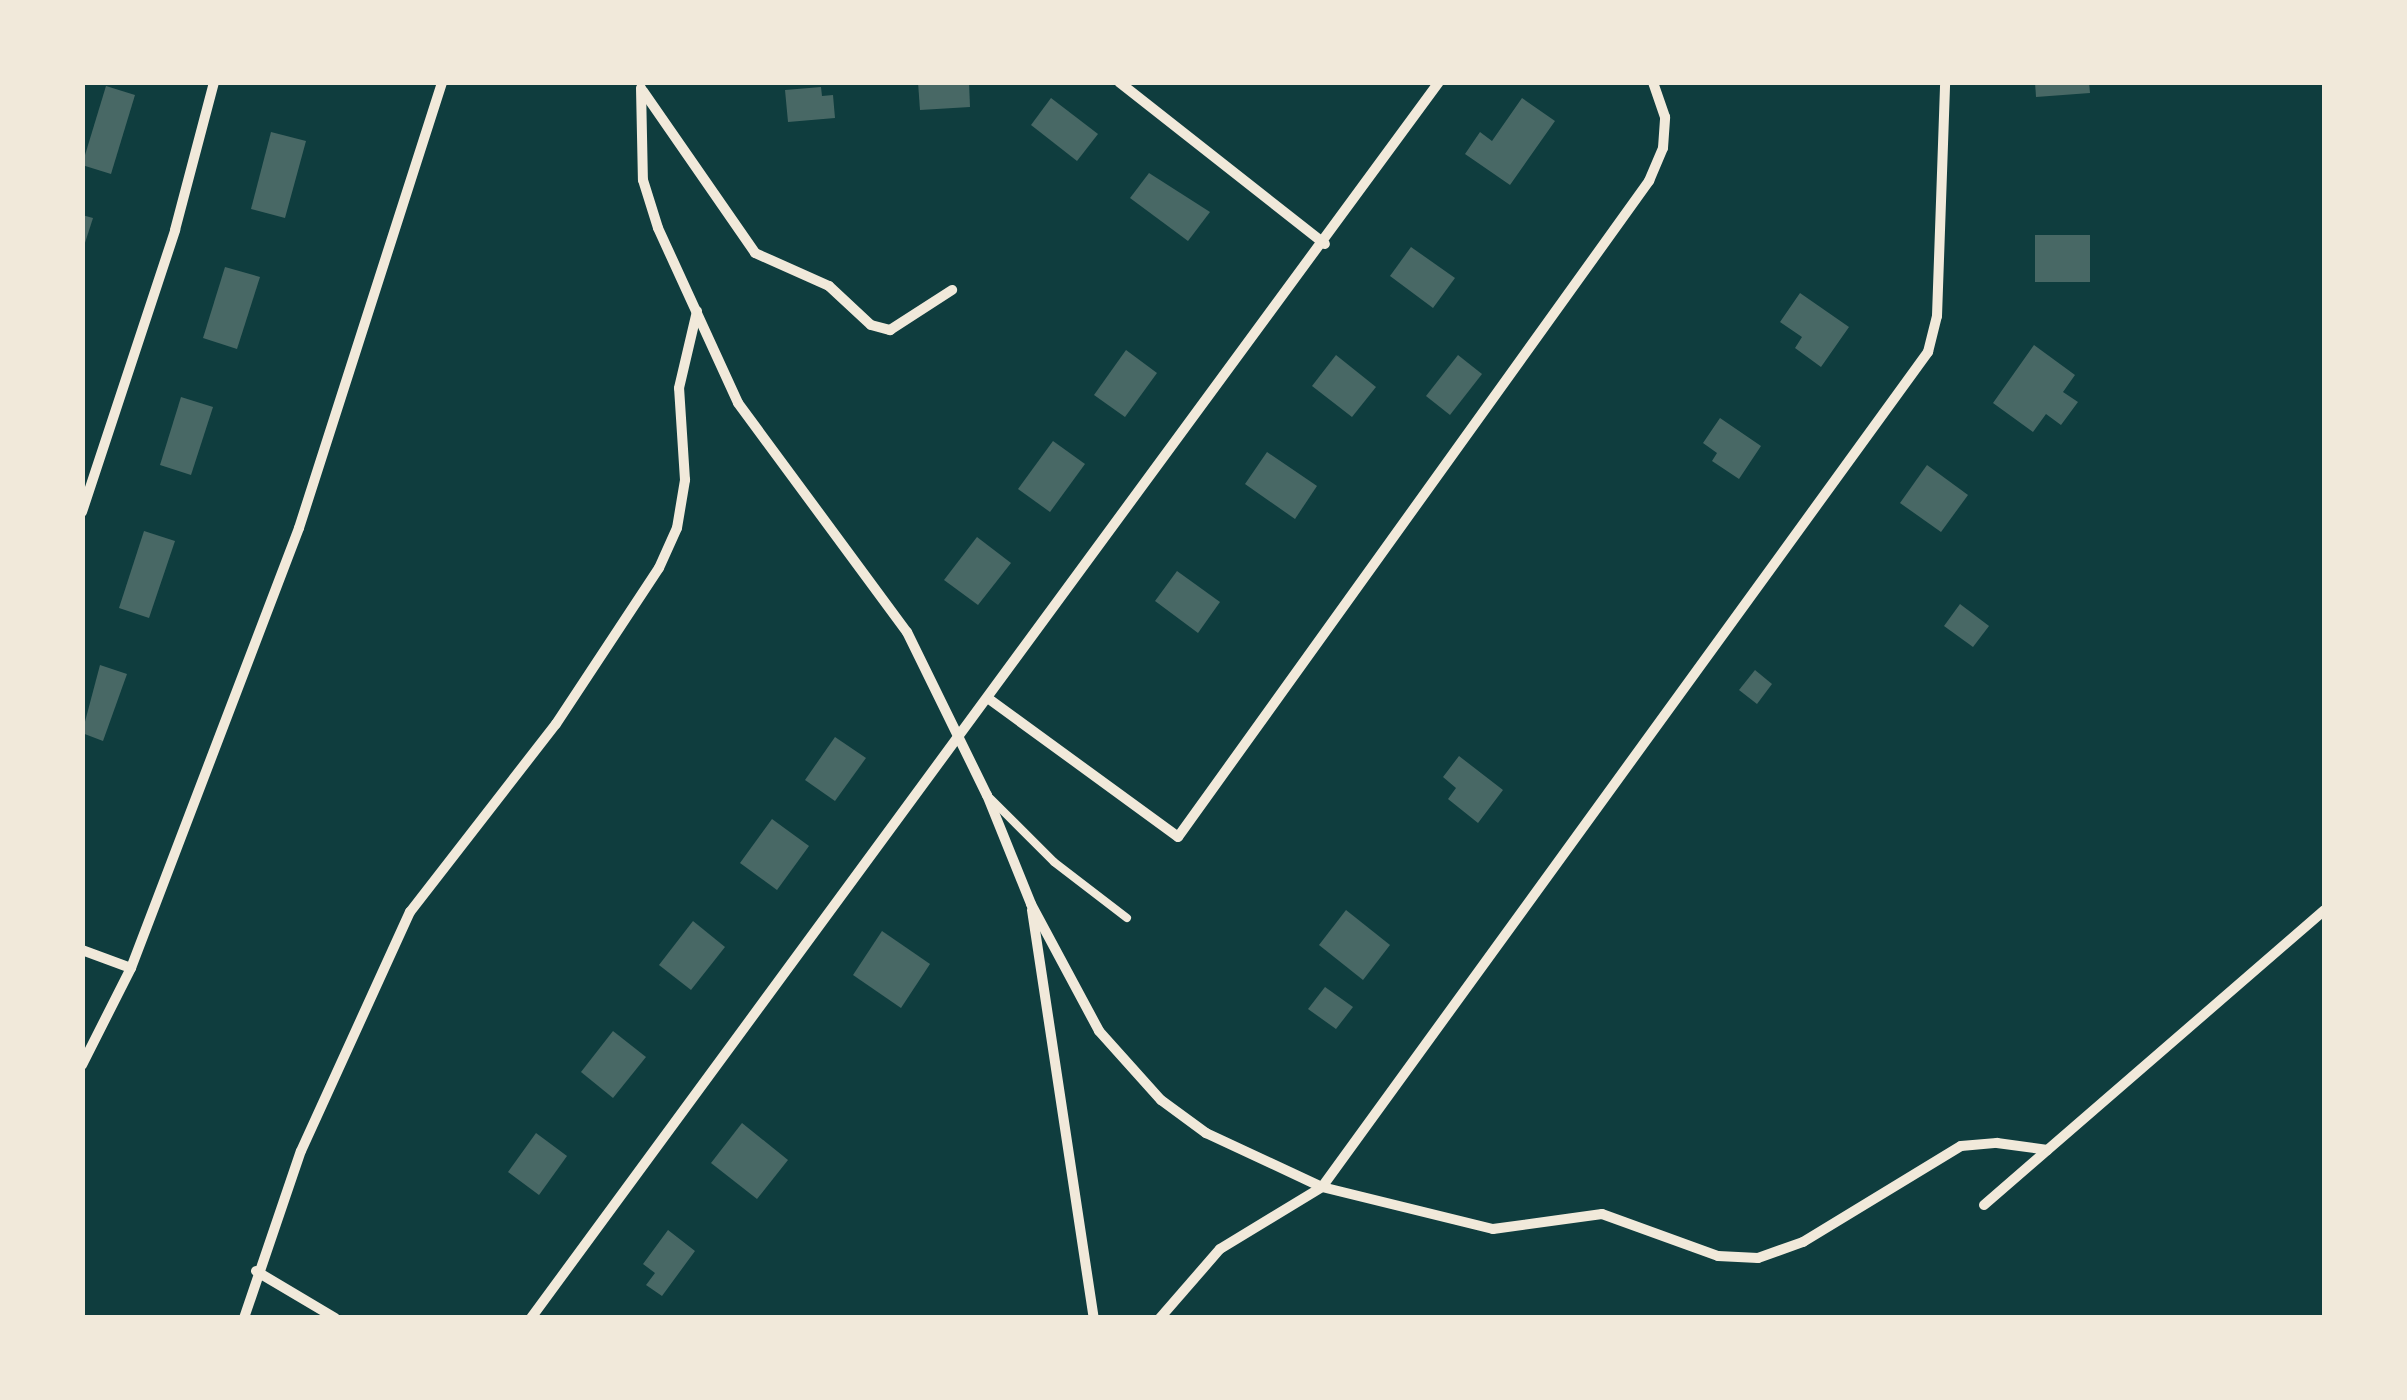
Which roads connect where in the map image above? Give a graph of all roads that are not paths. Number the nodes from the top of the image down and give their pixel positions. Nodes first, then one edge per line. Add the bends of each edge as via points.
1 (214, 82) edge
2 (442, 82) edge
3 (1120, 82) edge
4 (1439, 82) edge
5 (1653, 82) edge
6 (1945, 82) edge
7 (640, 85) edge
8 (1325, 244) junction
9 (952, 290) dead end
10 (697, 311) junction
11 (82, 512) edge
12 (989, 699) junction
13 (960, 739) junction
14 (987, 795) junction
15 (1031, 904) junction
16 (2324, 910) edge
17 (1127, 918) dead end
18 (82, 950) edge
19 (131, 968) junction
20 (82, 1065) edge
21 (2048, 1150) junction
22 (1322, 1187) junction
23 (1984, 1205) dead end
24 (256, 1271) junction
25 (244, 1318) edge
26 (334, 1318) edge
27 (531, 1318) edge
28 (1094, 1318) edge
29 (1160, 1318) edge

1 - 11 street via 175,230
2 - 19 street via 299,528
3 - 8 street
4 - 8 street
5 - 12 street via 1665,118 1648,181 1178,837
6 - 22 street via 1937,316 1928,352
7 - 9 street via 755,253 829,286 871,325 890,330
7 - 10 street via 644,180
8 - 12 street
10 - 13 street via 738,402 907,632
10 - 24 street via 679,388 685,480 677,528 659,568 556,724 410,912 301,1151
12 - 13 street
13 - 14 street
13 - 27 street
14 - 15 street
14 - 17 lane via 1054,862
15 - 22 street via 1099,1031 1161,1100 1206,1133
15 - 28 street
16 - 21 street
18 - 19 street
19 - 20 street
21 - 22 street via 1961,1146 1802,1242 1758,1258 1718,1256 1602,1214 1494,1228
21 - 23 street
22 - 29 street via 1220,1249
24 - 25 street
24 - 26 street

